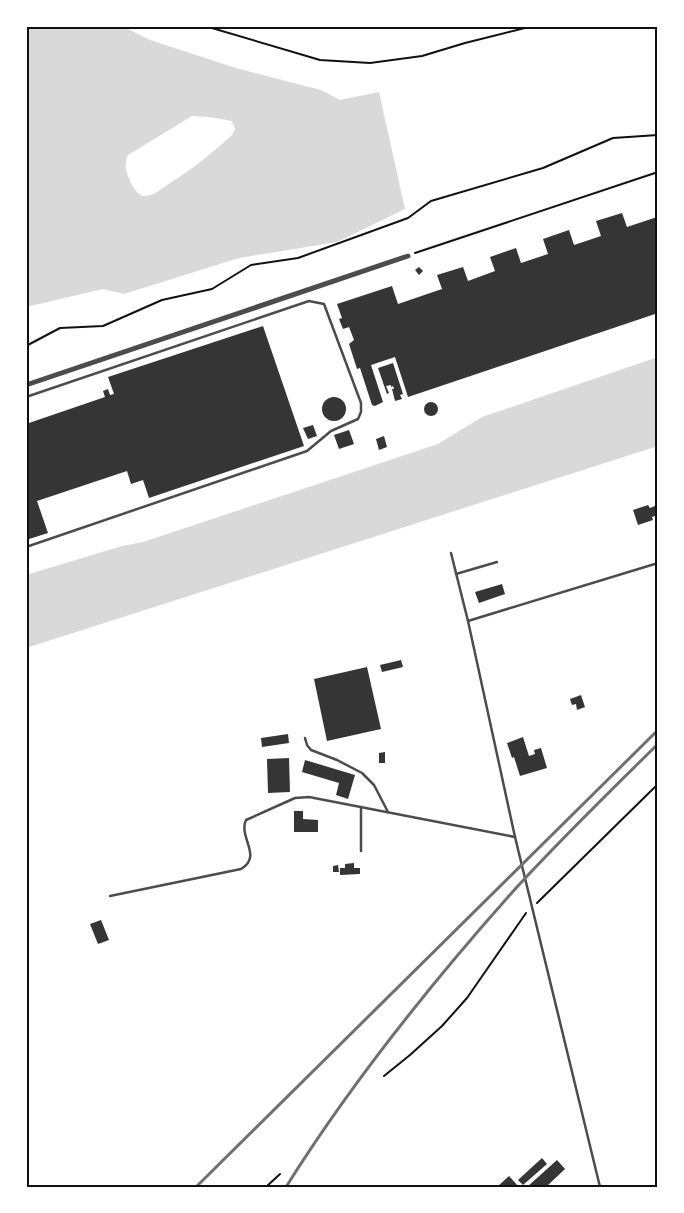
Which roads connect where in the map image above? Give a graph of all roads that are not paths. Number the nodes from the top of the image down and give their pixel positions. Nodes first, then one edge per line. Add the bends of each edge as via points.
1 (408, 256) road end
2 (26, 386) edge
3 (26, 397) edge
4 (26, 548) edge
5 (451, 553) dead end
6 (497, 562) dead end
7 (658, 563) edge
8 (456, 574) junction
9 (468, 621) junction
10 (305, 738) dead end
11 (361, 807) junction
12 (388, 812) junction
13 (515, 838) junction
14 (362, 851) dead end
15 (110, 896) dead end
16 (600, 1187) edge

1 - 2 street
3 - 4 lane via 309,301 324,304 361,404 361,412 358,419 331,431 307,452
5 - 8 lane
6 - 8 lane
7 - 9 lane
8 - 9 lane
9 - 13 lane
10 - 12 lane via 311,750 362,773 374,785
11 - 12 lane
11 - 14 lane
11 - 15 lane via 309,797 295,798 246,820 244,829 250,860 241,869
12 - 13 lane
13 - 16 lane

